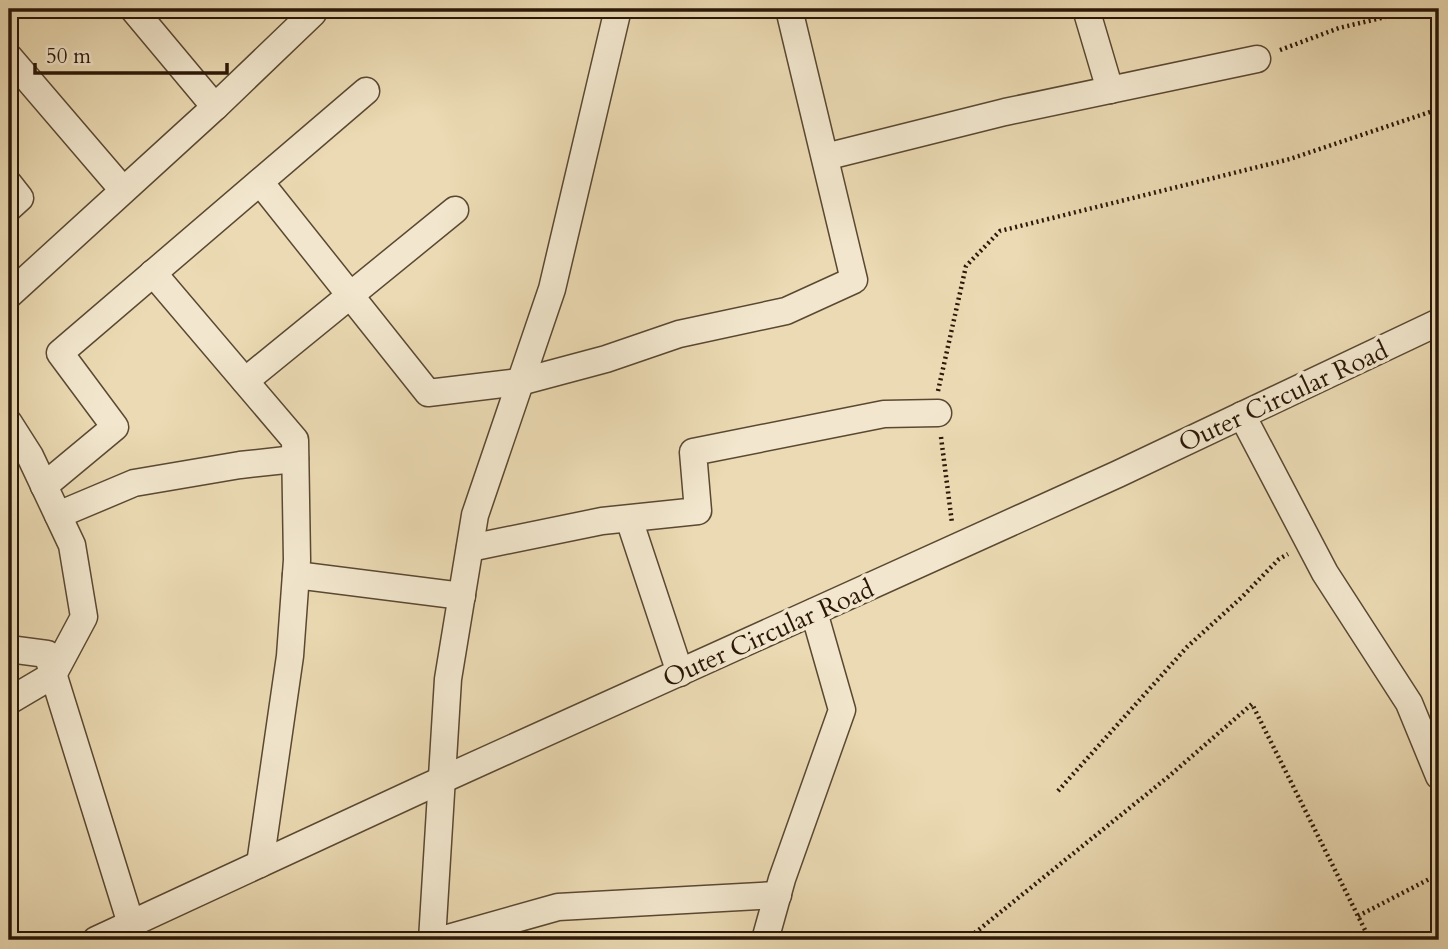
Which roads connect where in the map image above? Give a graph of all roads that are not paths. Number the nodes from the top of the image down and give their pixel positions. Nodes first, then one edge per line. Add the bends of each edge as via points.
1 (133, 9) edge
2 (618, 9) edge
3 (789, 9) edge
4 (1086, 9) edge
5 (313, 13) dead end
6 (9, 57) edge
7 (1257, 59) road end
8 (1110, 90) junction
9 (366, 91) dead end
10 (215, 107) junction
11 (825, 157) junction
12 (260, 182) junction
13 (9, 184) edge
14 (123, 190) junction
15 (9, 208) edge
16 (455, 210) dead end
17 (153, 273) junction
18 (9, 295) edge
19 (350, 295) junction
20 (1439, 322) edge
21 (245, 382) junction
22 (520, 382) junction
23 (937, 413) road end
24 (1242, 415) junction
25 (9, 423) edge
26 (295, 459) junction
27 (44, 486) junction
28 (58, 515) junction
29 (629, 519) junction
30 (470, 548) junction
31 (296, 575) junction
32 (462, 596) junction
33 (814, 612) junction
34 (9, 649) edge
35 (680, 673) junction
36 (53, 675) junction
37 (9, 701) edge
38 (1439, 776) edge
39 (441, 781) junction
40 (260, 864) junction
41 (778, 895) junction
42 (131, 924) junction
43 (96, 940) edge
44 (432, 940) edge
45 (441, 940) edge
46 (765, 940) edge

1 - 10 street
2 - 22 street via 552,289
3 - 11 street
4 - 8 street
5 - 10 street
6 - 14 street
7 - 8 street
8 - 11 street
9 - 12 street
10 - 14 street
11 - 22 street via 854,280 786,311 679,334
12 - 17 street
12 - 19 street
13 - 15 street via 20,198
14 - 18 street
16 - 19 street
17 - 21 street
17 - 27 street via 60,353 115,427
19 - 21 street
19 - 22 street via 428,393
20 - 24 street, Outer Circular Road
21 - 26 street via 295,440
22 - 30 street via 475,515
23 - 29 street via 884,414 693,452 698,511
24 - 33 street, Outer Circular Road
24 - 38 street via 1325,573 1409,703
25 - 27 street
26 - 28 street via 134,483
26 - 31 street
27 - 28 street
28 - 36 street via 72,545 84,617
29 - 30 street
29 - 35 street
30 - 32 street
31 - 32 street
31 - 40 street via 290,656
32 - 39 street via 448,678
33 - 35 street, Outer Circular Road
33 - 41 street via 842,710
34 - 36 street via 47,654
35 - 39 street, Outer Circular Road
36 - 37 street
36 - 42 street
39 - 40 street, Outer Circular Road
39 - 44 street
40 - 42 street, Outer Circular Road
41 - 45 street via 558,906
41 - 46 street
42 - 43 street, Outer Circular Road

